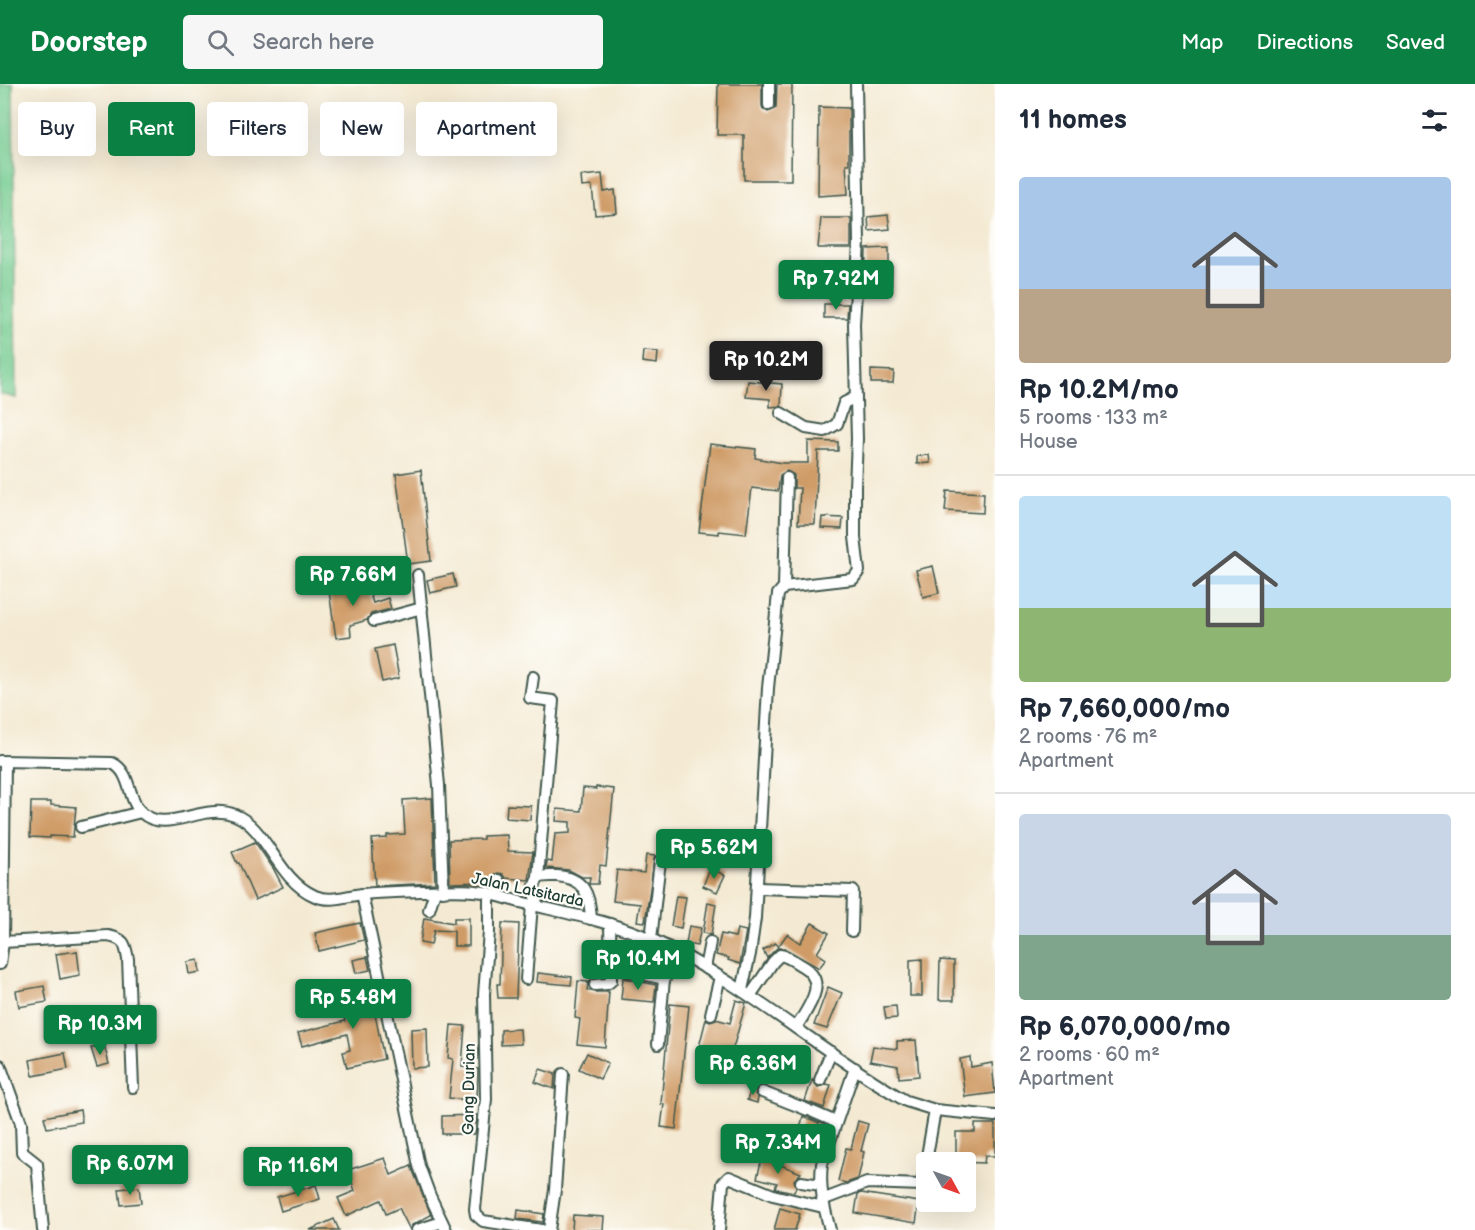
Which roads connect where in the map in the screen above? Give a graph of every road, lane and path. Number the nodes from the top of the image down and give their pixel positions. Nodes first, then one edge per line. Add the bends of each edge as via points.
1 (769, 84) edge
2 (856, 84) edge
3 (769, 105) dead end
4 (856, 397) junction
5 (781, 413) dead end
6 (787, 478) dead end
7 (418, 576) dead end
8 (784, 587) junction
9 (422, 608) junction
10 (374, 621) dead end
11 (533, 677) dead end
12 (2, 761) edge
13 (141, 812) junction
14 (81, 827) dead end
15 (660, 861) dead end
16 (538, 878) junction
17 (499, 880) dead end
18 (758, 888) junction
19 (439, 891) junction
20 (362, 894) junction
21 (494, 895) junction
22 (535, 905) junction
23 (429, 910) dead end
24 (591, 919) junction
25 (610, 924) junction
26 (852, 931) dead end
27 (651, 939) junction
28 (3, 942) junction
29 (710, 942) dead end
30 (667, 947) junction
31 (0, 964) edge
32 (610, 967) junction
33 (705, 968) junction
34 (720, 977) junction
35 (526, 979) dead end
36 (665, 979) junction
37 (595, 985) dead end
38 (746, 993) junction
39 (711, 1014) dead end
40 (796, 1028) junction
41 (658, 1044) dead end
42 (831, 1052) junction
43 (0, 1065) edge
44 (855, 1068) junction
45 (563, 1074) dead end
46 (820, 1080) dead end
47 (133, 1087) dead end
48 (762, 1092) dead end
49 (935, 1110) junction
50 (995, 1116) edge
51 (836, 1122) junction
52 (801, 1182) dead end
53 (821, 1185) junction
54 (823, 1203) junction
55 (444, 1226) edge
56 (43, 1230) edge
57 (417, 1230) edge
58 (542, 1230) edge
59 (549, 1230) edge
60 (719, 1230) edge
61 (830, 1230) edge

1 - 3 street
2 - 4 street
4 - 5 street via 844,403 837,424 825,431 806,428
4 - 8 street via 858,574 853,579
6 - 8 street
7 - 9 street
8 - 18 street via 778,597 768,688
9 - 10 street
9 - 19 street via 439,785
11 - 16 street via 530,698 553,701
12 - 13 street via 112,763 125,776
12 - 28 street
13 - 14 street
13 - 20 street, Jalan Latsitarda via 159,822 213,811 233,814 253,827 283,870 313,895 329,899
15 - 27 street
16 - 22 street via 534,886
16 - 24 street via 567,877 579,882 586,892
17 - 21 street, Gang Durian
18 - 26 street via 853,891
18 - 38 street
19 - 20 street, Jalan Latsitarda
19 - 21 street, Jalan Latsitarda
19 - 23 street
20 - 55 street via 419,1166
21 - 22 street, Jalan Latsitarda
21 - 58 street, Gang Durian via 484,994 486,1099 475,1209 483,1221
22 - 24 street, Jalan Latsitarda
22 - 35 street
24 - 25 street, Jalan Latsitarda
25 - 27 street, Jalan Latsitarda
25 - 32 street
27 - 30 street, Jalan Latsitarda
28 - 31 street
28 - 47 street via 108,936 123,942 128,959
29 - 33 street
30 - 33 street, Jalan Latsitarda
30 - 36 street
32 - 36 street
32 - 37 street via 610,982
33 - 34 street, Jalan Latsitarda
34 - 38 street, Jalan Latsitarda
34 - 39 street
36 - 41 street
38 - 40 street, Jalan Latsitarda
38 - 40 street via 780,955 810,971 815,993
40 - 42 street, Jalan Latsitarda
42 - 44 street, Jalan Latsitarda
42 - 46 street
43 - 56 street via 21,1123 22,1152 37,1164
44 - 49 street, Jalan Latsitarda via 906,1101
44 - 51 street
45 - 59 street
48 - 51 street
49 - 50 street, Jalan Latsitarda
49 - 54 street via 922,1185 867,1183
51 - 53 street via 822,1164
52 - 53 street
53 - 54 street
54 - 60 street via 773,1195 729,1177 722,1188
54 - 61 street
55 - 57 street

